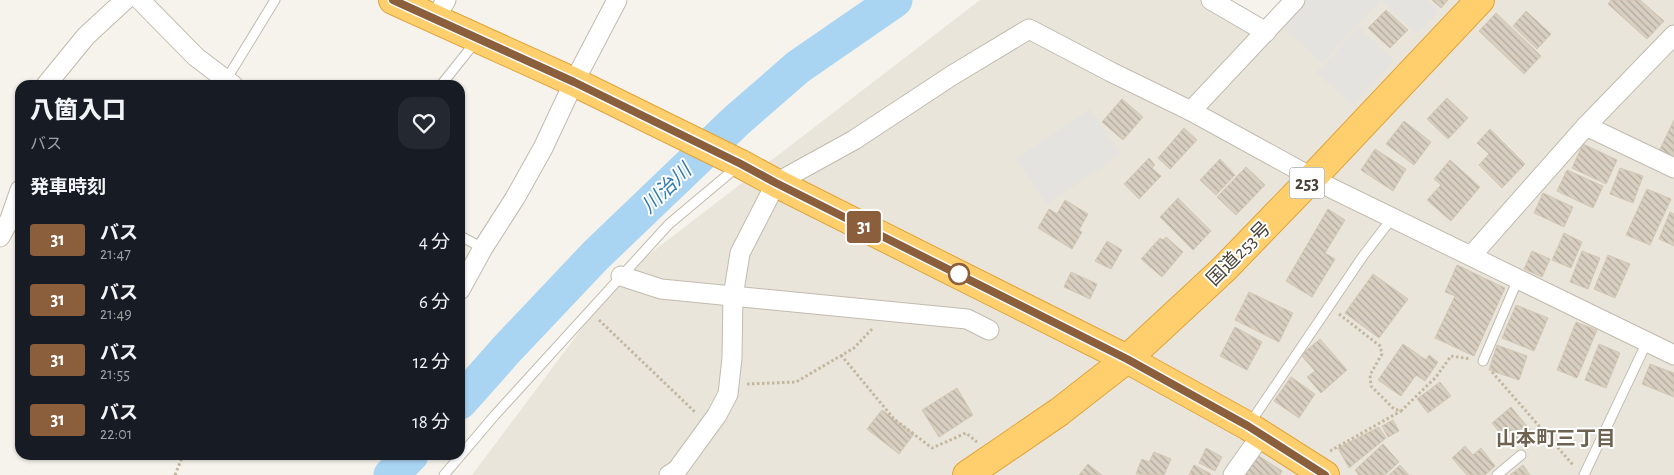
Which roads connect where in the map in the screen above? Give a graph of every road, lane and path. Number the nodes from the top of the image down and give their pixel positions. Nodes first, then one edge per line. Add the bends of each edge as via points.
1 (125, 0) edge
2 (140, 0) edge
3 (275, 0) edge
4 (393, 0) edge
5 (617, 0) edge
6 (1212, 0) edge
7 (1296, 0) edge
8 (1480, 0) edge
9 (441, 9) edge
10 (1266, 32) junction
11 (1674, 35) edge
12 (478, 38) junction
13 (50, 80) edge
14 (227, 80) edge
15 (231, 80) edge
16 (445, 80) edge
17 (574, 82) junction
18 (1191, 110) junction
19 (1586, 126) junction
20 (741, 164) junction
21 (1674, 168) edge
22 (1313, 178) junction
23 (776, 183) junction
24 (15, 204) edge
25 (1393, 218) junction
26 (0, 237) edge
27 (465, 239) edge
28 (483, 248) junction
29 (1471, 256) junction
30 (621, 276) junction
31 (1518, 279) junction
32 (465, 281) edge
33 (733, 297) junction
34 (1328, 306) junction
35 (590, 311) junction
36 (889, 312) junction
37 (989, 330) dead end
38 (1647, 342) junction
39 (841, 355) junction
40 (1674, 355) edge
41 (1127, 359) junction
42 (1483, 361) junction
43 (729, 385) junction
44 (1401, 411) junction
45 (710, 424) junction
46 (1255, 430) junction
47 (977, 442) dead end
48 (465, 450) edge
49 (1521, 456) dead end
50 (181, 460) edge
51 (457, 460) edge
52 (1575, 468) dead end
53 (1316, 470) edge
54 (175, 475) edge
55 (444, 475) edge
56 (669, 475) edge
57 (967, 475) edge
58 (1233, 475) edge
59 (1497, 475) edge
60 (1584, 475) edge

1 - 13 street via 86,36
2 - 14 street via 196,57
3 - 15 lane
4 - 9 highway
5 - 17 street
6 - 10 street
7 - 10 street
8 - 22 highway, 国道253号 / 253
9 - 12 highway
10 - 18 street
11 - 19 street
12 - 16 lane
12 - 17 highway
17 - 20 highway
17 - 28 street via 538,157
18 - 22 street
18 - 23 street via 1029,29 854,140
19 - 21 street
19 - 29 street
20 - 23 highway
20 - 30 lane via 669,224
22 - 25 street
22 - 41 highway, 国道253号 / 253 via 1224,269
23 - 33 street via 740,254
23 - 41 highway
24 - 26 street
25 - 29 street
25 - 34 lane
27 - 28 lane
28 - 32 street
29 - 31 street
30 - 33 street via 661,289
30 - 35 lane
31 - 38 street
31 - 42 lane
33 - 36 street
33 - 43 street
34 - 44 path via 1380,346 1382,354 1370,376 1371,386 1394,409
34 - 46 lane
35 - 45 path
35 - 48 lane
36 - 37 street via 967,320
36 - 39 path via 854,348
38 - 40 street
38 - 60 lane
39 - 43 path via 796,382
39 - 47 path via 894,419 932,448 966,433
41 - 46 highway
41 - 57 highway, 国道253号 / 253 via 1059,412
42 - 44 path via 1451,356 1436,377
42 - 52 path
43 - 45 street via 728,394
44 - 53 path
45 - 56 street
46 - 53 highway
46 - 58 street
49 - 59 lane
50 - 54 path
51 - 55 lane

